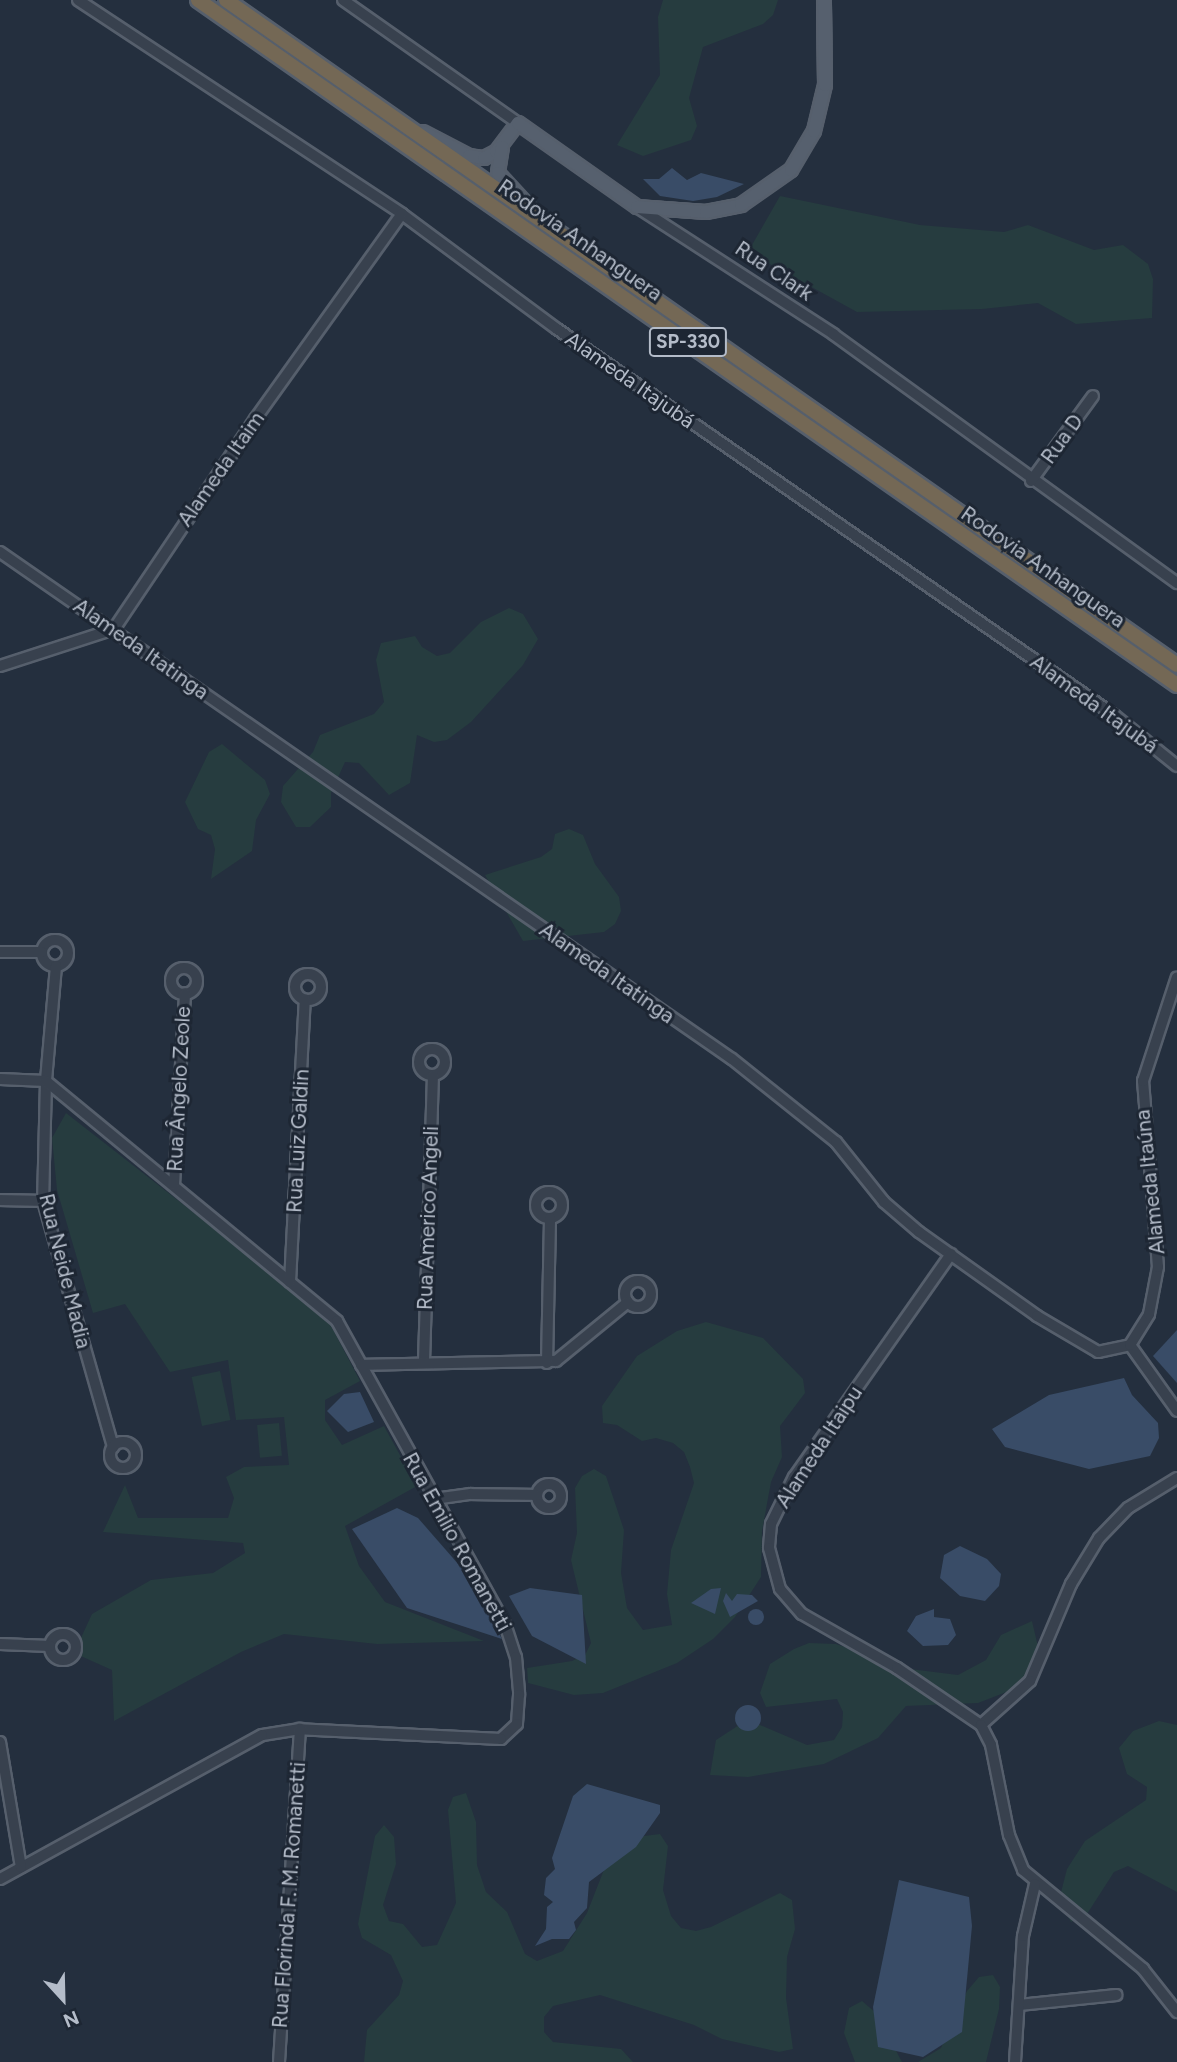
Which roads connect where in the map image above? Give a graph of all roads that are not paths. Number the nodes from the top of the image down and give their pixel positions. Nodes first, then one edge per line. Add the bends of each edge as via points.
1 (78, 0) edge
2 (198, 0) edge
3 (226, 0) edge
4 (343, 0) edge
5 (824, 0) edge
6 (394, 118) junction
7 (518, 123) junction
8 (505, 142) junction
9 (637, 207) junction
10 (402, 214) junction
11 (544, 222) junction
12 (1093, 396) dead end
13 (1031, 481) junction
14 (0, 552) edge
15 (1177, 583) edge
16 (114, 629) junction
17 (1177, 665) edge
18 (0, 666) edge
19 (1177, 685) edge
20 (1177, 766) edge
21 (0, 952) edge
22 (42, 953) junction
23 (56, 966) junction
24 (1177, 977) edge
25 (185, 993) dead end
26 (305, 999) dead end
27 (433, 1075) dead end
28 (0, 1079) edge
29 (46, 1081) junction
30 (174, 1185) junction
31 (0, 1200) edge
32 (43, 1201) junction
33 (550, 1218) dead end
34 (951, 1254) junction
35 (290, 1282) junction
36 (628, 1302) dead end
37 (1130, 1345) junction
38 (424, 1361) junction
39 (547, 1363) junction
40 (361, 1365) junction
41 (1177, 1411) edge
42 (113, 1447) dead end
43 (1177, 1478) edge
44 (537, 1495) dead end
45 (434, 1499) junction
46 (0, 1644) edge
47 (50, 1646) dead end
48 (981, 1725) junction
49 (300, 1729) junction
50 (0, 1742) edge
51 (4, 1797) edge
52 (21, 1867) junction
53 (0, 1879) edge
54 (1035, 1884) junction
55 (1116, 1995) dead end
56 (1019, 2005) junction
57 (1177, 2012) edge
58 (279, 2062) edge
59 (1016, 2062) edge

1 - 10 street, Alameda Itajubá
2 - 19 highway, Rodovia Anhanguera / SP-330
3 - 6 highway, Rodovia Anhanguera / SP-330
4 - 7 street, Rua Clark
5 - 9 main road via 822,107 805,151 791,170 752,199 728,208 687,212
6 - 8 main road via 476,158 491,156
6 - 11 highway, Rodovia Anhanguera / SP-330
7 - 8 main road
7 - 9 main road, Rua Clark
8 - 11 main road via 498,173
9 - 13 street, Rua Clark via 833,334
10 - 16 street, Alameda Itaim via 255,419
10 - 20 street, Alameda Itajubá via 557,329 1114,715
11 - 17 highway, Rodovia Anhanguera / SP-330
12 - 13 street, Rua D
13 - 15 street, Rua Clark
14 - 16 street, Alameda Itatinga
16 - 18 street
16 - 34 street, Alameda Itatinga via 732,1059 836,1142 884,1202
21 - 22 street
22 - 23 street via 44,960
22 - 23 street via 48,942 64,943 68,955
23 - 29 street, Rua Neide Madia
24 - 37 street, Alameda Itaúna via 1143,1081 1158,1267 1149,1314
25 - 30 street, Rua Ângelo Zeole
26 - 35 street, Rua Luiz Galdin
27 - 38 street, Rua Americo Angeli
28 - 29 street
29 - 30 street, Rua Emilio Romanetti
29 - 32 street, Rua Neide Madia
30 - 35 street, Rua Emilio Romanetti
31 - 32 street
32 - 42 street, Rua Neide Madia
33 - 39 street
34 - 37 street, Alameda Itatinga via 1076,1343 1098,1352
34 - 48 street, Alameda Itaipu via 794,1477 771,1524 769,1548 780,1589 802,1614 897,1668
35 - 40 street, Rua Emilio Romanetti via 337,1321
36 - 39 street via 570,1352
37 - 41 street
38 - 39 street
38 - 40 street
40 - 45 street, Rua Emilio Romanetti
43 - 48 street via 1128,1508 1099,1538 1071,1584 1030,1681
44 - 45 street via 471,1494
45 - 49 street, Rua Emilio Romanetti via 512,1643 519,1695 515,1730 501,1739
46 - 47 street
48 - 54 street via 991,1745 1015,1854
49 - 52 street, Rua Emilio Romanetti via 262,1735
49 - 58 street, Rua Florinda F. M. Romanetti
50 - 51 street
51 - 52 street
52 - 53 street, Rua Emilio Romanetti
54 - 56 street via 1023,1936
54 - 57 street via 1143,1969
55 - 56 street
56 - 59 street

